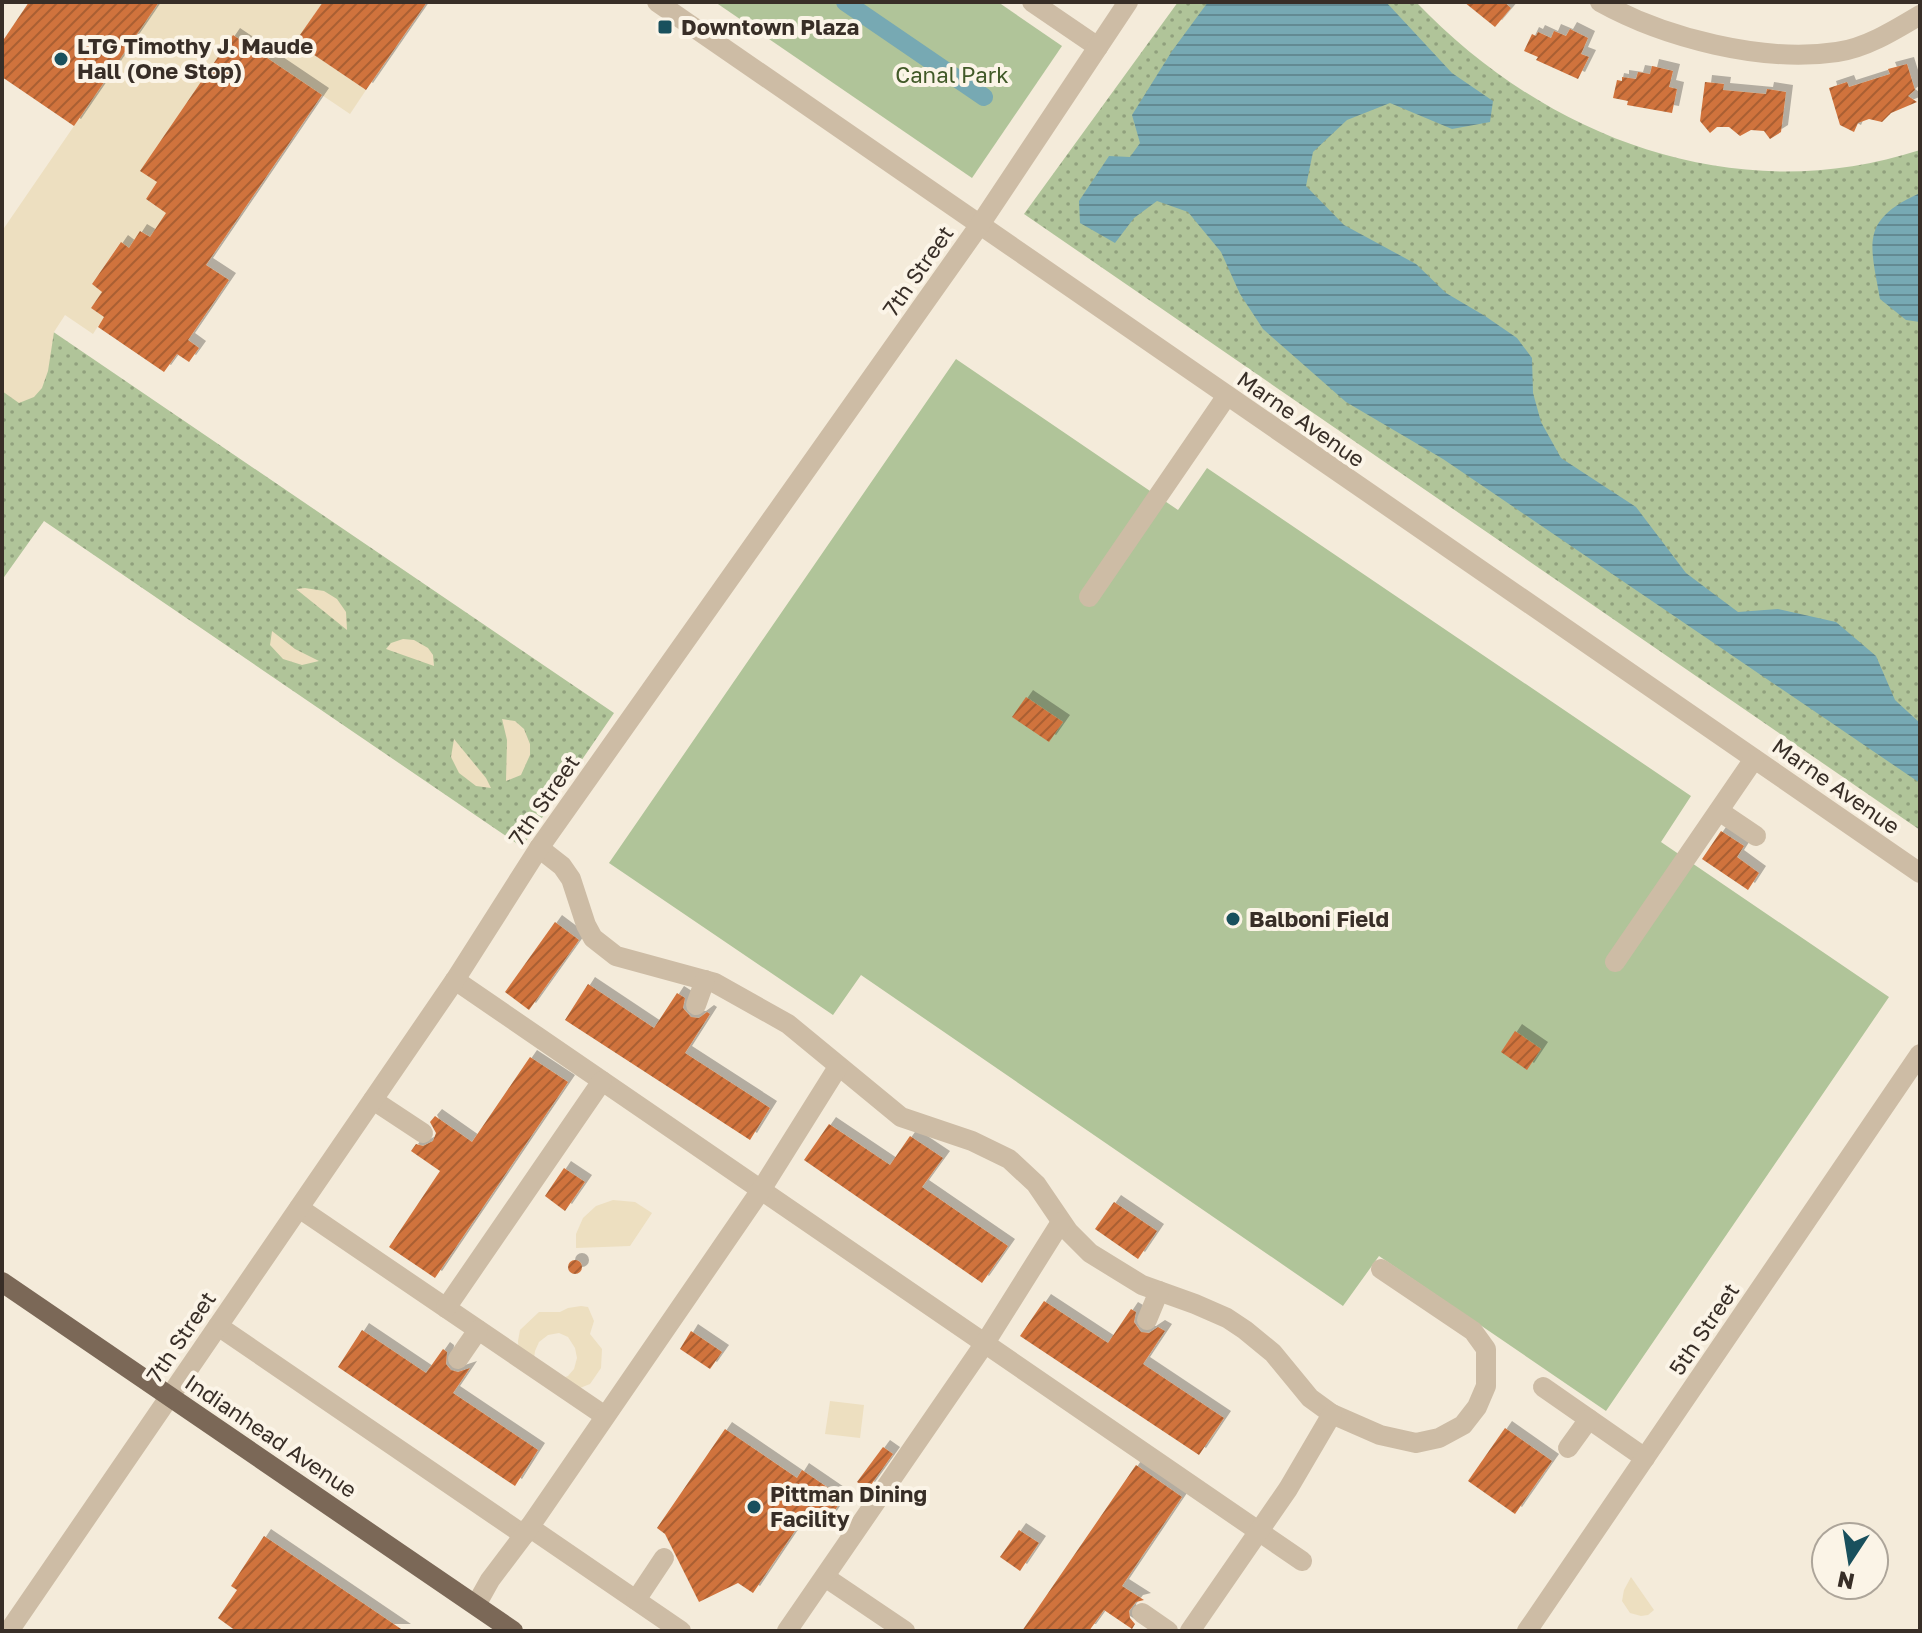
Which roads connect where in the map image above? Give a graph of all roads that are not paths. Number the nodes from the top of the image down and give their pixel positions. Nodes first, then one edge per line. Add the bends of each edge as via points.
1 (657, 2) edge
2 (1032, 2) edge
3 (1128, 2) edge
4 (1600, 2) edge
5 (1920, 15) edge
6 (1098, 47) junction
7 (981, 223) junction
8 (1226, 397) junction
9 (1089, 597) dead end
10 (1754, 759) junction
11 (1719, 811) junction
12 (1756, 836) dead end
13 (539, 848) junction
14 (1920, 873) edge
15 (1615, 962) dead end
16 (455, 980) junction
17 (705, 980) junction
18 (696, 1005) dead end
19 (1920, 1054) edge
20 (838, 1067) junction
21 (602, 1081) junction
22 (373, 1100) junction
23 (423, 1133) dead end
24 (761, 1190) junction
25 (299, 1208) junction
26 (1061, 1222) junction
27 (1381, 1269) dead end
28 (2, 1282) edge
29 (1159, 1291) junction
30 (446, 1308) junction
31 (1147, 1320) dead end
32 (218, 1326) junction
33 (478, 1330) junction
34 (985, 1343) junction
35 (458, 1359) dead end
36 (1543, 1387) dead end
37 (170, 1396) junction
38 (1332, 1414) junction
39 (605, 1416) junction
40 (1589, 1419) junction
41 (1568, 1448) dead end
42 (1645, 1458) junction
43 (527, 1531) junction
44 (1259, 1531) junction
45 (664, 1558) dead end
46 (1302, 1561) dead end
47 (825, 1577) junction
48 (636, 1600) junction
49 (476, 1605) junction
50 (1142, 1613) dead end
51 (9, 1631) edge
52 (513, 1631) edge
53 (681, 1631) edge
54 (787, 1631) edge
55 (905, 1631) edge
56 (1168, 1631) edge
57 (1190, 1631) edge
58 (1527, 1631) edge

1 - 7 street, Marne Avenue
2 - 6 street
3 - 6 street, 7th Street
4 - 5 street via 1659,29 1750,51 1794,55 1839,52
6 - 7 street, 7th Street
7 - 8 street, Marne Avenue
7 - 13 street, 7th Street
8 - 9 street
8 - 10 street, Marne Avenue
10 - 11 street
10 - 14 street, Marne Avenue
11 - 12 street
11 - 15 street
13 - 16 street, 7th Street
13 - 17 street via 571,879 586,925 605,948 628,960
16 - 21 street
16 - 22 street, 7th Street
17 - 18 street
17 - 20 street via 788,1024
19 - 42 street, 5th Street
20 - 24 street
20 - 26 street via 930,1139 972,1141 1009,1159 1036,1184
21 - 24 street
21 - 30 street
22 - 23 street
22 - 25 street, 7th Street
24 - 34 street
24 - 39 street
25 - 30 street
25 - 32 street, 7th Street
26 - 29 street via 1090,1253
26 - 34 street
27 - 38 street via 1473,1331 1486,1349 1486,1386 1463,1425 1416,1443 1380,1435
28 - 37 main road, Indianhead Avenue
29 - 31 street
29 - 38 street via 1245,1330
30 - 33 street
32 - 37 street, 7th Street
32 - 43 street
33 - 35 street
33 - 39 street
34 - 44 street
34 - 47 street
36 - 40 street
37 - 49 main road, Indianhead Avenue
37 - 51 street, 7th Street
38 - 44 street
39 - 43 street
40 - 41 street
40 - 42 street
42 - 58 street, 5th Street
43 - 48 street
43 - 49 street
44 - 46 street
44 - 57 street
45 - 48 street
47 - 54 street
47 - 55 street
48 - 53 street
49 - 52 main road, Indianhead Avenue
50 - 56 street

